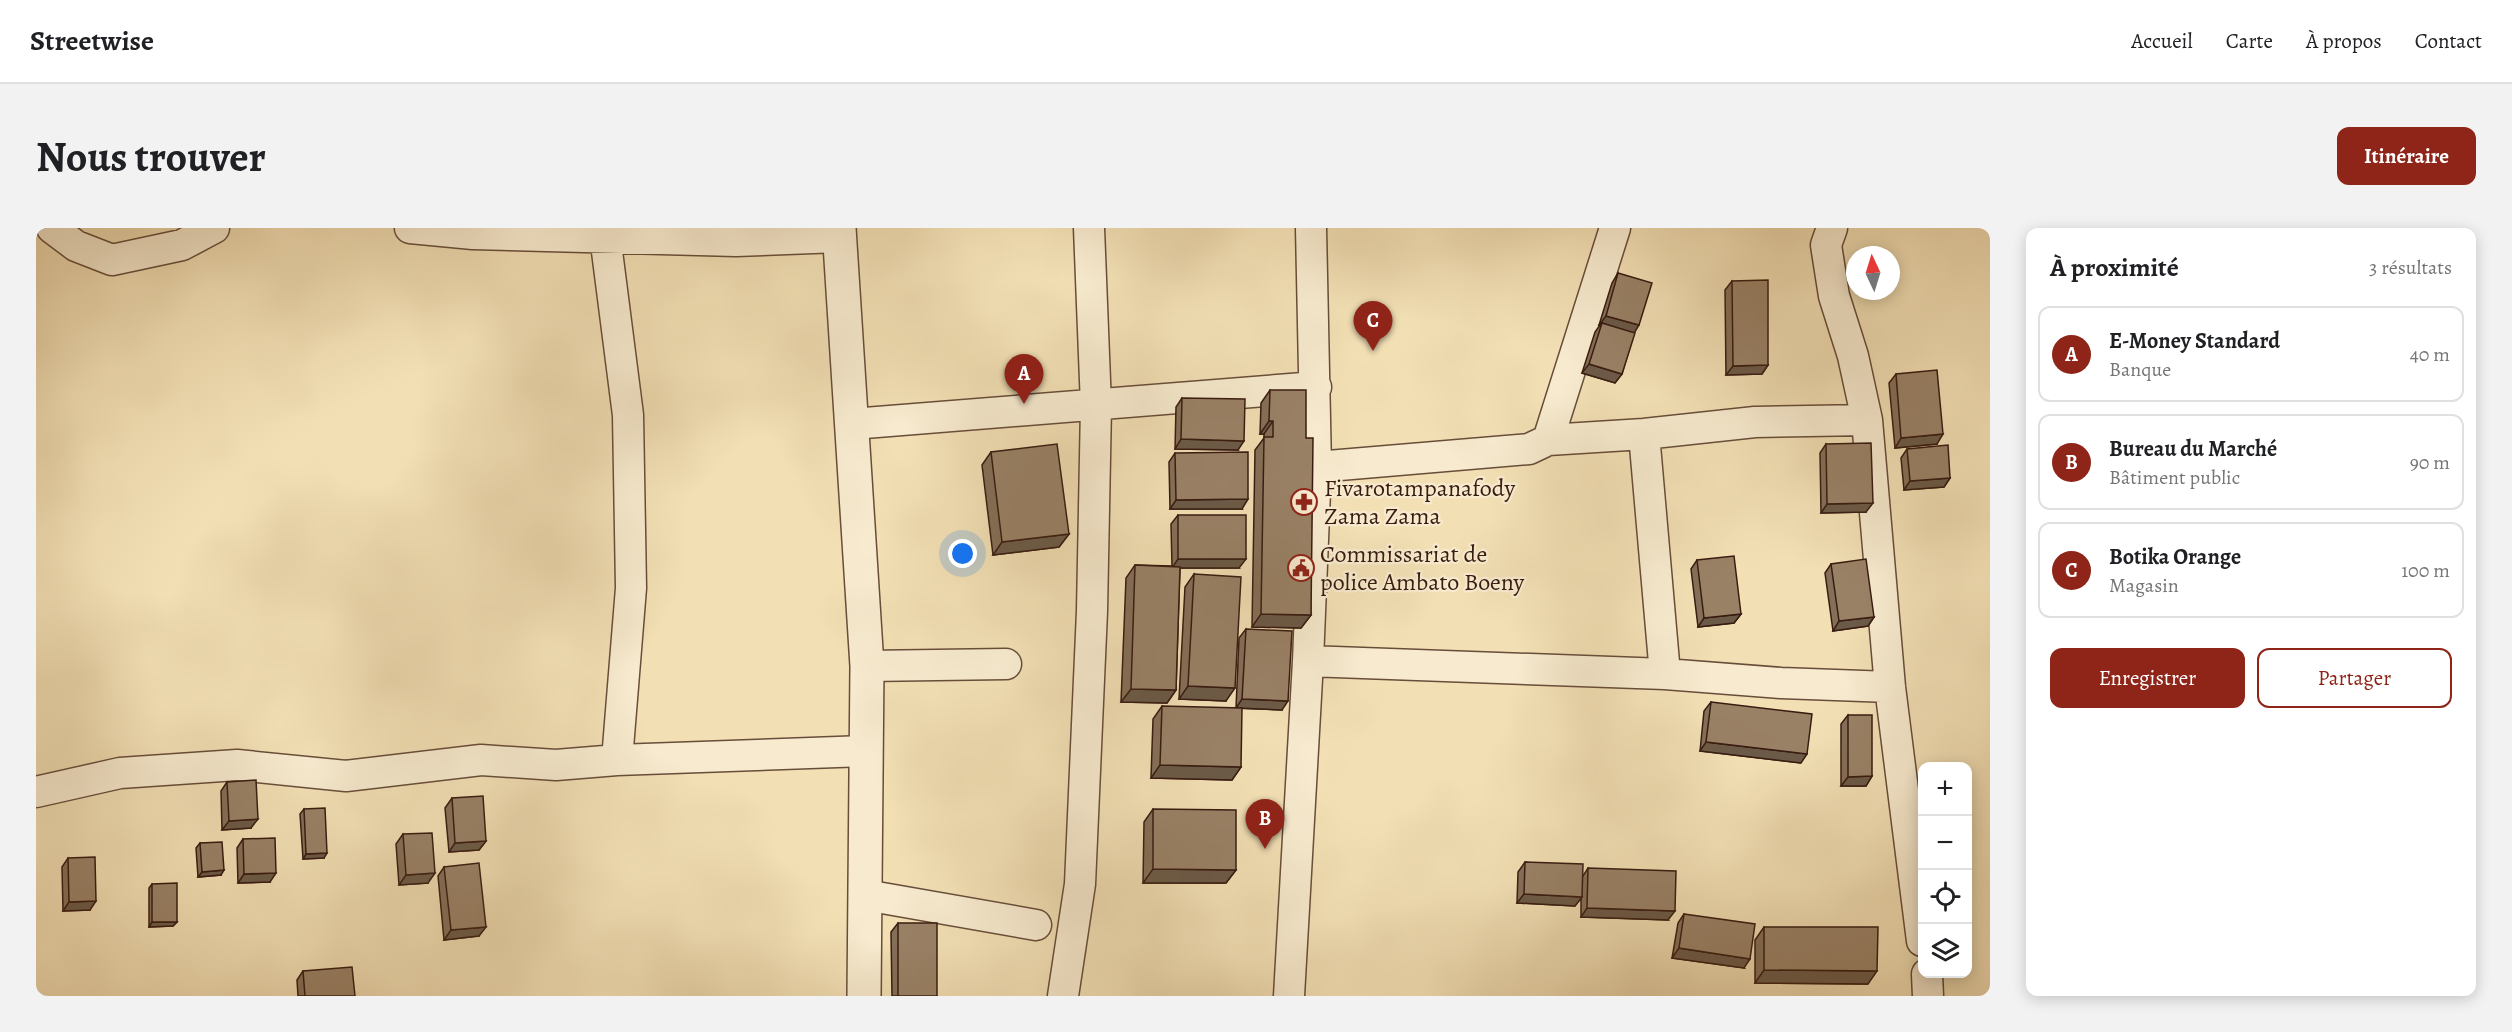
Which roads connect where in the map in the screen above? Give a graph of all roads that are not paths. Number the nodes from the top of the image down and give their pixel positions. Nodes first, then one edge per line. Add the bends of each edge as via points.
1 (52, 228) edge
2 (214, 228) edge
3 (410, 228) edge
4 (1089, 228) edge
5 (1311, 228) edge
6 (1615, 228) edge
7 (1832, 228) edge
8 (839, 232) edge
9 (605, 233) edge
10 (1316, 387) junction
11 (1096, 406) junction
12 (1867, 420) junction
13 (852, 424) junction
14 (1644, 434) junction
15 (1548, 440) junction
16 (1316, 467) junction
17 (1308, 661) junction
18 (1006, 663) dead end
19 (867, 666) junction
20 (1665, 674) junction
21 (1890, 687) junction
22 (866, 751) junction
23 (616, 760) junction
24 (36, 792) edge
25 (865, 895) junction
26 (1921, 924) edge
27 (1036, 925) dead end
28 (1926, 978) edge
29 (864, 996) edge
30 (1063, 996) edge
31 (1289, 996) edge
32 (1928, 996) edge

1 - 2 street via 76,246 112,260 182,245
3 - 9 street via 473,234
4 - 11 street
5 - 10 street
6 - 15 street
7 - 12 street via 1826,245 1834,296
8 - 9 street via 736,241
8 - 13 street
9 - 23 street via 628,415 631,588
10 - 11 street
10 - 16 street
11 - 13 street
11 - 30 street via 1080,884
12 - 14 street via 1755,422
12 - 21 street
13 - 19 street
14 - 15 street
14 - 20 street
15 - 16 street via 1529,449
16 - 17 street
17 - 20 street
17 - 31 street
18 - 19 street
19 - 22 street
20 - 21 street
21 - 26 street
22 - 23 street
22 - 25 street
23 - 24 street via 556,765 481,760 346,776 237,765 120,773
25 - 27 street
25 - 29 street
28 - 32 street

